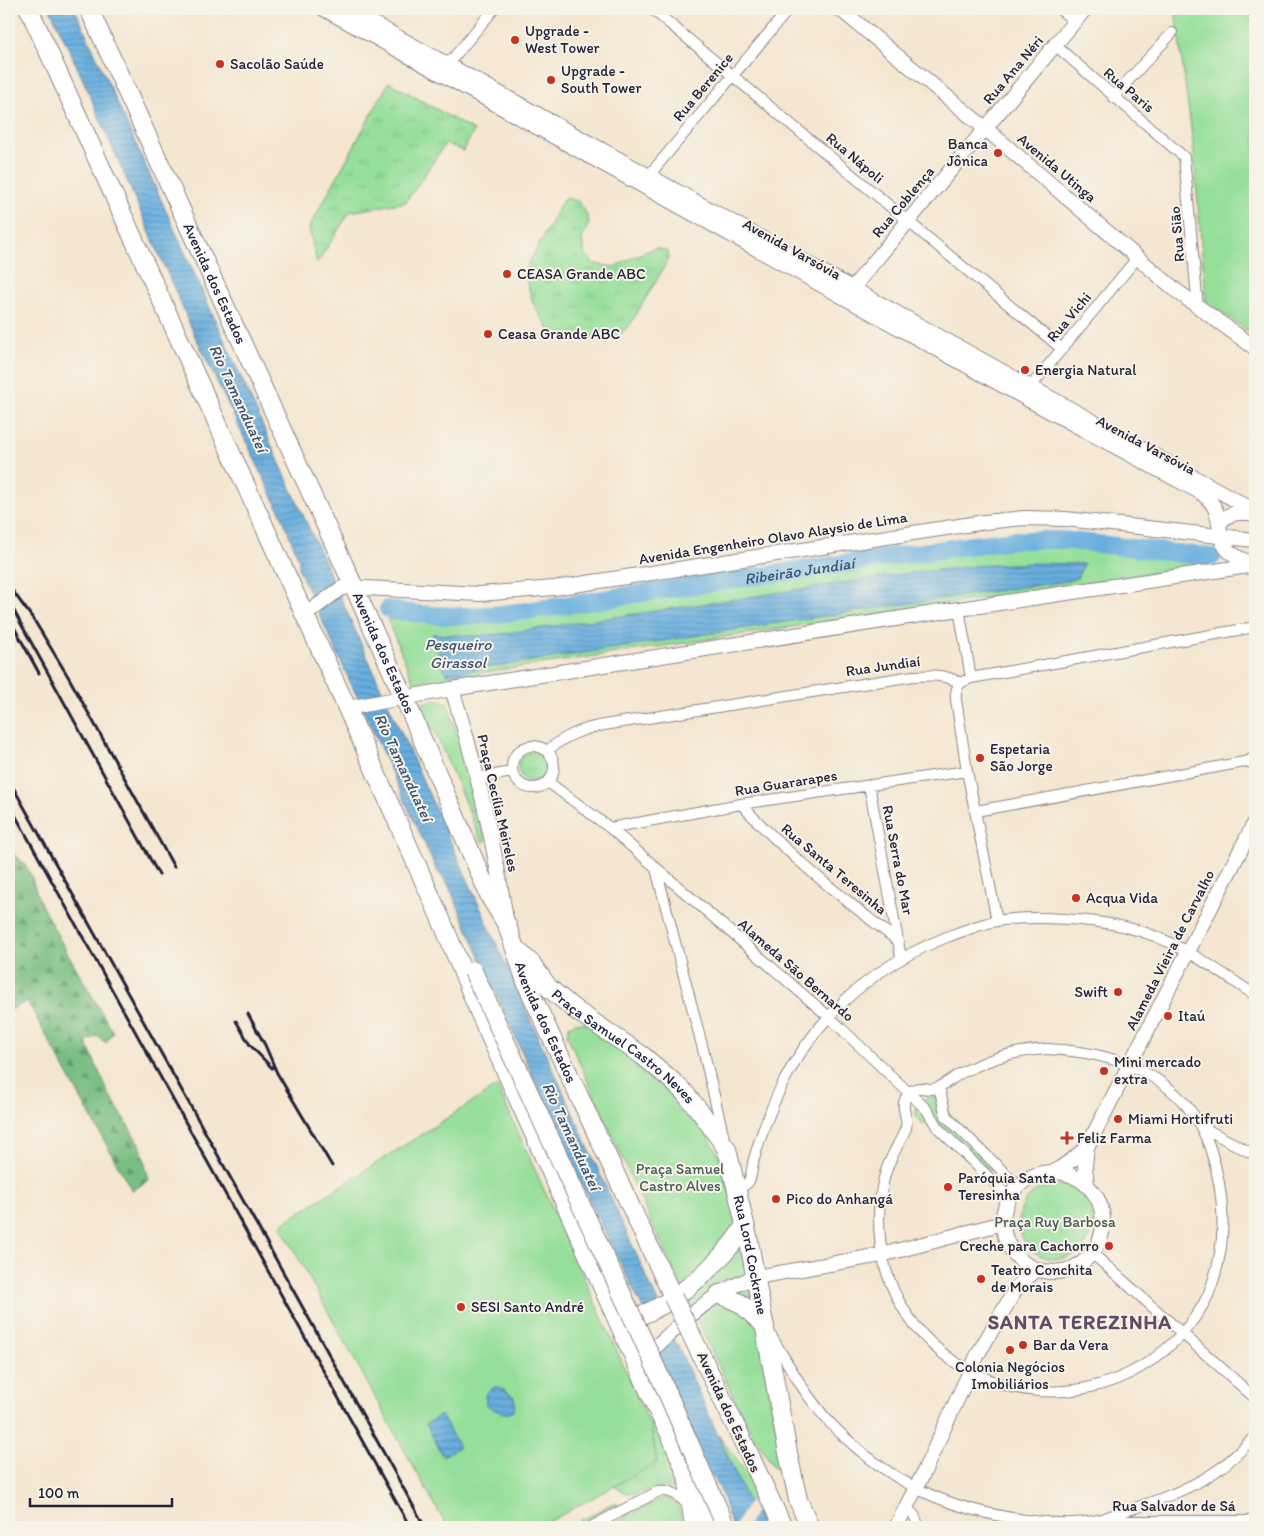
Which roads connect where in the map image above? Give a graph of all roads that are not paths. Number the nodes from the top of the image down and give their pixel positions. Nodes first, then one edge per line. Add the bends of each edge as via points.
1 (29, 9) edge
2 (89, 9) edge
3 (324, 9) edge
4 (347, 9) edge
5 (494, 9) edge
6 (652, 9) edge
7 (789, 9) edge
8 (840, 9) edge
9 (1059, 9) edge
10 (1085, 9) edge
11 (1249, 9) edge
12 (1255, 14) edge
13 (1075, 21) junction
14 (1172, 33) dead end
15 (1055, 45) junction
16 (444, 69) junction
17 (732, 74) junction
18 (1113, 97) junction
19 (986, 129) junction
20 (1184, 157) joint
21 (645, 180) junction
22 (908, 222) junction
23 (1138, 257) junction
24 (850, 293) junction
25 (1198, 308) junction
26 (1255, 348) edge
27 (1062, 349) junction
28 (1027, 392) junction
29 (1255, 513) edge
30 (1221, 529) junction
31 (1255, 540) edge
32 (1255, 565) edge
33 (347, 588) junction
34 (959, 609) junction
35 (310, 610) junction
36 (1255, 627) edge
37 (971, 678) junction
38 (960, 683) junction
39 (452, 689) junction
40 (397, 699) junction
41 (353, 707) junction
42 (547, 751) junction
43 (1254, 760) edge
44 (967, 771) junction
45 (512, 772) junction
46 (478, 778) junction
47 (548, 782) junction
48 (869, 785) junction
49 (741, 804) junction
50 (976, 811) junction
51 (1255, 822) edge
52 (610, 828) junction
53 (656, 868) junction
54 (997, 921) junction
55 (443, 924) junction
56 (507, 925) junction
57 (898, 941) junction
58 (516, 948) junction
59 (1188, 951) junction
60 (901, 958) junction
61 (1255, 995) edge
62 (828, 1016) junction
63 (1130, 1064) junction
64 (939, 1087) junction
65 (909, 1094) junction
66 (1202, 1127) junction
67 (1087, 1147) junction
68 (726, 1149) junction
69 (1255, 1155) edge
70 (1054, 1172) junction
71 (1087, 1185) junction
72 (1018, 1186) junction
73 (736, 1189) junction
74 (1009, 1197) junction
75 (1003, 1223) junction
76 (745, 1225) junction
77 (1092, 1253) junction
78 (1015, 1254) junction
79 (881, 1255) junction
80 (1037, 1269) junction
81 (756, 1277) junction
82 (1017, 1287) junction
83 (719, 1294) junction
84 (619, 1321) junction
85 (765, 1326) junction
86 (1181, 1334) junction
87 (638, 1363) junction
88 (970, 1372) junction
89 (1255, 1398) edge
90 (1255, 1436) edge
91 (687, 1474) junction
92 (916, 1489) junction
93 (690, 1507) junction
94 (907, 1508) junction
95 (1093, 1521) junction
96 (1255, 1521) edge
97 (1069, 1525) edge
98 (591, 1527) edge
99 (694, 1527) edge
100 (710, 1527) edge
101 (726, 1527) edge
102 (783, 1527) edge
103 (810, 1527) edge
104 (896, 1527) edge
105 (919, 1527) edge

1 - 35 highway
2 - 33 highway, Avenida dos Estados
3 - 16 main road, Avenida Varsóvia
4 - 16 main road, Avenida Varsóvia
5 - 16 street
6 - 17 street, Rua Nápoli
7 - 17 street, Rua Berenice
8 - 19 main road, Avenida Utinga
9 - 13 street
10 - 13 main road, Rua Ana Néri
11 - 12 street
13 - 15 main road, Rua Ana Néri
14 - 18 street
15 - 18 street, Rua Paris
15 - 19 main road, Rua Ana Néri
16 - 21 main road, Avenida Varsóvia
17 - 21 street, Rua Berenice
17 - 22 street, Rua Nápoli
18 - 20 street, Rua Paris
19 - 22 main road, Rua Coblença
19 - 23 main road, Avenida Utinga
20 - 25 street, Rua Sião
21 - 24 main road, Avenida Varsóvia
22 - 24 main road, Rua Coblença
22 - 27 street, Rua Nápoli
23 - 25 main road, Avenida Utinga
23 - 27 street, Rua Vichi
24 - 28 main road, Avenida Varsóvia
25 - 26 main road, Avenida Utinga
27 - 28 street, Rua Vichi
28 - 29 main road, Avenida Varsóvia
28 - 30 main road, Avenida Varsóvia via 1204,495 1215,508
29 - 30 main road via 1228,515
30 - 31 main road, Avenida Engenheiro Olavo Alaysio de Lima
30 - 32 main road, Avenida Varsóvia via 1230,552
30 - 33 main road, Avenida Engenheiro Olavo Alaysio de Lima via 1024,518 554,588 472,594
32 - 34 main road
33 - 35 main road
33 - 40 highway, Avenida dos Estados
34 - 37 street
34 - 39 main road
35 - 41 highway
36 - 37 street
37 - 38 street
38 - 42 street, Rua Jundiaí via 939,675 913,676 623,722 574,733
38 - 44 street via 955,696
39 - 40 main road
39 - 46 main road, Praça Cecília Meireles
40 - 41 main road
40 - 56 highway, Avenida dos Estados via 490,897
41 - 55 highway
42 - 45 street via 530,746 519,751 513,760
42 - 47 street via 554,763
43 - 50 street
44 - 48 street, Rua Guararapes
44 - 50 street
45 - 46 street
45 - 47 street via 524,787 537,788
46 - 56 main road, Praça Cecília Meireles
47 - 52 street, Alameda São Bernardo
48 - 49 street, Rua Guararapes
48 - 57 street, Rua Serra do Mar
49 - 52 street, Rua Guararapes
49 - 57 street, Rua Santa Teresinha via 820,881
50 - 54 street
51 - 59 main road, Alameda Vieira de Carvalho
52 - 53 street, Alameda São Bernardo
53 - 62 street, Alameda São Bernardo
53 - 68 street, Rua Lord Cockrane
54 - 59 street via 1096,922 1130,928
54 - 60 street via 961,932
55 - 84 highway via 480,1014
55 - 101 highway, bridge via 474,971
56 - 58 highway, Avenida dos Estados
57 - 60 street
58 - 68 highway, Praça Samuel Castro Neves via 549,988 651,1062 684,1092
58 - 102 highway, Avenida dos Estados, bridge via 527,985
59 - 61 street
59 - 63 main road, Alameda Vieira de Carvalho
60 - 62 street
62 - 65 street, Alameda São Bernardo
62 - 73 street via 800,1052 782,1085 750,1178 747,1184
63 - 64 street via 1067,1050 1027,1050 985,1062
63 - 66 street via 1169,1088
63 - 67 main road, Alameda Vieira de Carvalho
64 - 65 street via 919,1088
64 - 72 street via 946,1116
65 - 74 street, Alameda São Bernardo via 928,1110 937,1127
65 - 79 street via 903,1105 906,1128 883,1182
66 - 69 street
66 - 86 street via 1221,1187 1222,1239 1211,1288
67 - 70 main road, Alameda Vieira de Carvalho
67 - 71 main road, Alameda Vieira de Carvalho
68 - 73 highway, Rua Lord Cockrane
70 - 71 main road via 1074,1177
70 - 72 main road via 1037,1174
71 - 77 main road via 1099,1202 1103,1222 1100,1238
72 - 74 main road
73 - 76 highway, Rua Lord Cockrane
74 - 75 main road
75 - 78 main road via 1005,1237
75 - 79 main road
76 - 81 highway, Rua Lord Cockrane
76 - 84 highway via 728,1251 678,1295 637,1318
77 - 80 main road via 1068,1269 1051,1272
77 - 86 street
78 - 80 main road
78 - 82 main road
79 - 81 main road
79 - 88 street via 892,1287 912,1322 942,1353
80 - 82 main road
81 - 83 main road
81 - 85 highway, Rua Lord Cockrane
82 - 88 main road
83 - 85 highway via 740,1303
83 - 87 main road via 688,1317
84 - 87 highway
85 - 92 street via 805,1390 837,1430 890,1474
85 - 103 highway, Rua Lord Cockrane via 798,1500
86 - 88 street via 1163,1352 1137,1370 1113,1381 1082,1389 1060,1392 1029,1390 997,1383
86 - 89 street
87 - 91 highway
88 - 92 main road
90 - 95 street via 1221,1468 1192,1484 1136,1508
91 - 93 highway
91 - 100 highway
92 - 94 main road
92 - 97 street via 979,1512
93 - 98 street via 674,1493 664,1490
93 - 99 highway
94 - 104 main road
94 - 105 street
95 - 96 street, Rua Salvador de Sá
95 - 97 street

